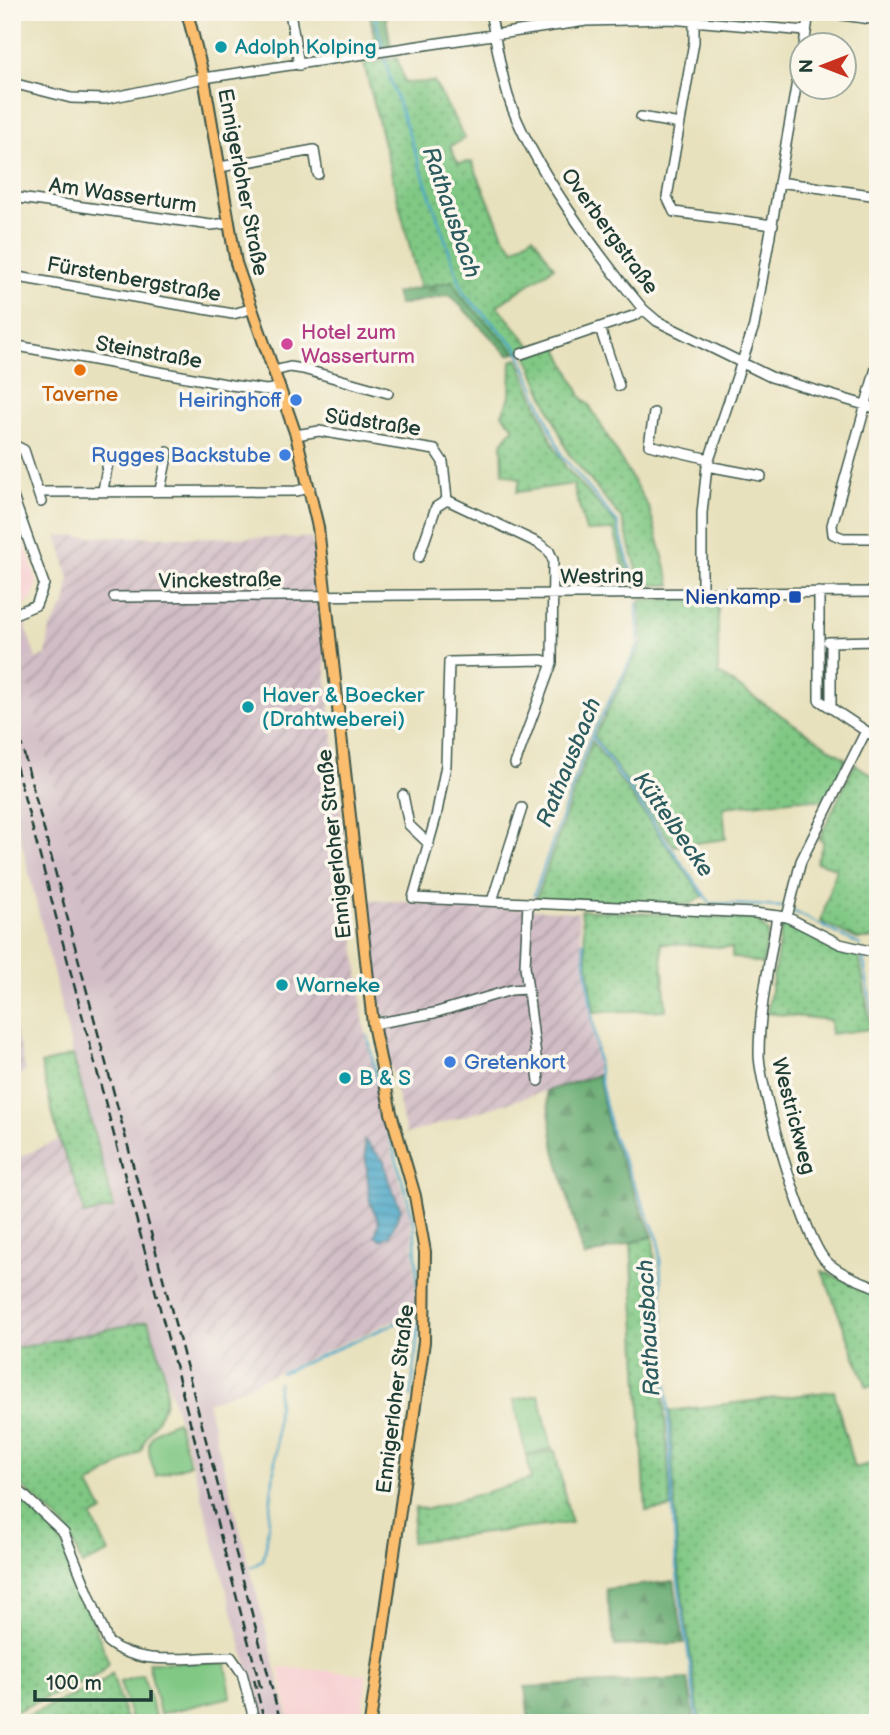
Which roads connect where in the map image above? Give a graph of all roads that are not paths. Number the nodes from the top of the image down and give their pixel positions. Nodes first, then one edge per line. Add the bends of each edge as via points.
1 (187, 12) edge
2 (290, 12) edge
3 (490, 12) edge
4 (809, 12) edge
5 (821, 12) edge
6 (695, 17) edge
7 (878, 20) edge
8 (806, 31) joint
9 (494, 33) junction
10 (299, 65) junction
11 (204, 78) junction
12 (12, 83) edge
13 (794, 102) edge
14 (641, 117) dead end
15 (680, 124) junction
16 (220, 167) junction
17 (318, 174) dead end
18 (779, 182) junction
19 (878, 196) edge
20 (12, 197) edge
21 (229, 223) junction
22 (772, 225) junction
23 (12, 276) edge
24 (250, 309) junction
25 (643, 309) junction
26 (600, 328) junction
27 (12, 345) edge
28 (521, 354) dead end
29 (878, 361) edge
30 (741, 364) junction
31 (274, 371) junction
32 (619, 386) dead end
33 (280, 388) junction
34 (388, 393) dead end
35 (867, 406) junction
36 (878, 409) edge
37 (654, 413) dead end
38 (296, 435) junction
39 (12, 444) edge
40 (168, 452) dead end
41 (109, 457) dead end
42 (708, 463) junction
43 (761, 476) dead end
44 (310, 488) junction
45 (103, 490) junction
46 (160, 490) junction
47 (38, 492) junction
48 (12, 494) edge
49 (447, 500) junction
50 (41, 502) dead end
51 (878, 538) edge
52 (419, 557) dead end
53 (819, 592) junction
54 (878, 592) edge
55 (702, 593) junction
56 (554, 594) junction
57 (114, 597) dead end
58 (326, 597) junction
59 (12, 615) edge
60 (878, 641) edge
61 (819, 642) junction
62 (831, 642) junction
63 (552, 663) junction
64 (831, 708) junction
65 (866, 731) junction
66 (878, 739) edge
67 (515, 764) dead end
68 (403, 795) dead end
69 (522, 808) dead end
70 (429, 844) junction
71 (492, 901) junction
72 (528, 903) junction
73 (782, 917) junction
74 (878, 953) edge
75 (526, 989) junction
76 (373, 1024) junction
77 (539, 1081) dead end
78 (878, 1288) edge
79 (12, 1484) edge
80 (255, 1723) edge
81 (370, 1723) edge

1 - 11 main road, Ennigerloher Straße
2 - 10 street
3 - 9 street, Overbergstraße
4 - 8 street
5 - 7 street
6 - 8 street
6 - 9 street via 586,20
6 - 15 street
9 - 10 street
9 - 25 street, Overbergstraße via 509,99 526,135 572,212
10 - 11 street
11 - 12 street via 88,99
11 - 16 main road, Ennigerloher Straße
13 - 18 street
14 - 15 street
15 - 22 street via 669,207 674,212
16 - 17 street via 314,150
16 - 21 main road, Ennigerloher Straße
18 - 19 street
18 - 22 street
20 - 21 street, Am Wasserturm via 211,225
21 - 24 main road, Ennigerloher Straße
22 - 30 street via 754,326
23 - 24 street, Fürstenbergstraße via 233,314
24 - 31 main road, Ennigerloher Straße
25 - 26 street
25 - 30 street, Overbergstraße via 657,321
26 - 28 street
26 - 32 street
27 - 33 street, Steinstraße via 231,385
29 - 35 street
30 - 35 street, Overbergstraße
30 - 42 street
31 - 33 main road, Ennigerloher Straße
31 - 34 street via 303,369
33 - 38 main road, Ennigerloher Straße
35 - 36 street, Overbergstraße
35 - 51 street via 832,525 833,534 843,538
37 - 42 street via 649,445
38 - 44 main road, Ennigerloher Straße
38 - 49 street, Südstraße via 319,431 435,450 443,463
39 - 47 street via 24,450
40 - 46 street
41 - 45 street
42 - 43 street
42 - 55 street via 702,513
44 - 46 street
44 - 58 main road, Ennigerloher Straße
45 - 46 street
45 - 47 street
47 - 50 street
48 - 59 street via 44,584 36,605
49 - 52 street via 436,508
49 - 56 street via 549,551
53 - 54 street, Westring
53 - 55 street, Westring
53 - 61 street
55 - 56 street, Westring
56 - 58 street, Westring
56 - 63 street
57 - 58 street, Vinckestraße
58 - 76 main road, Ennigerloher Straße
60 - 62 street
61 - 62 street
61 - 64 street via 820,700
62 - 64 street
63 - 67 street
63 - 70 street via 449,662 447,755
64 - 65 street
65 - 66 street
65 - 73 street, Westrickweg via 802,861
68 - 70 street via 409,825
69 - 71 street
70 - 71 street via 412,898
71 - 72 street
72 - 73 street
72 - 75 street
73 - 74 street via 840,944
73 - 78 street, Westrickweg via 759,1057 778,1141 816,1248 834,1268
75 - 76 street
75 - 77 street
76 - 81 main road, Ennigerloher Straße via 421,1222 426,1280 414,1425
79 - 80 street via 64,1533 108,1642 122,1654 142,1657 231,1657 242,1673

